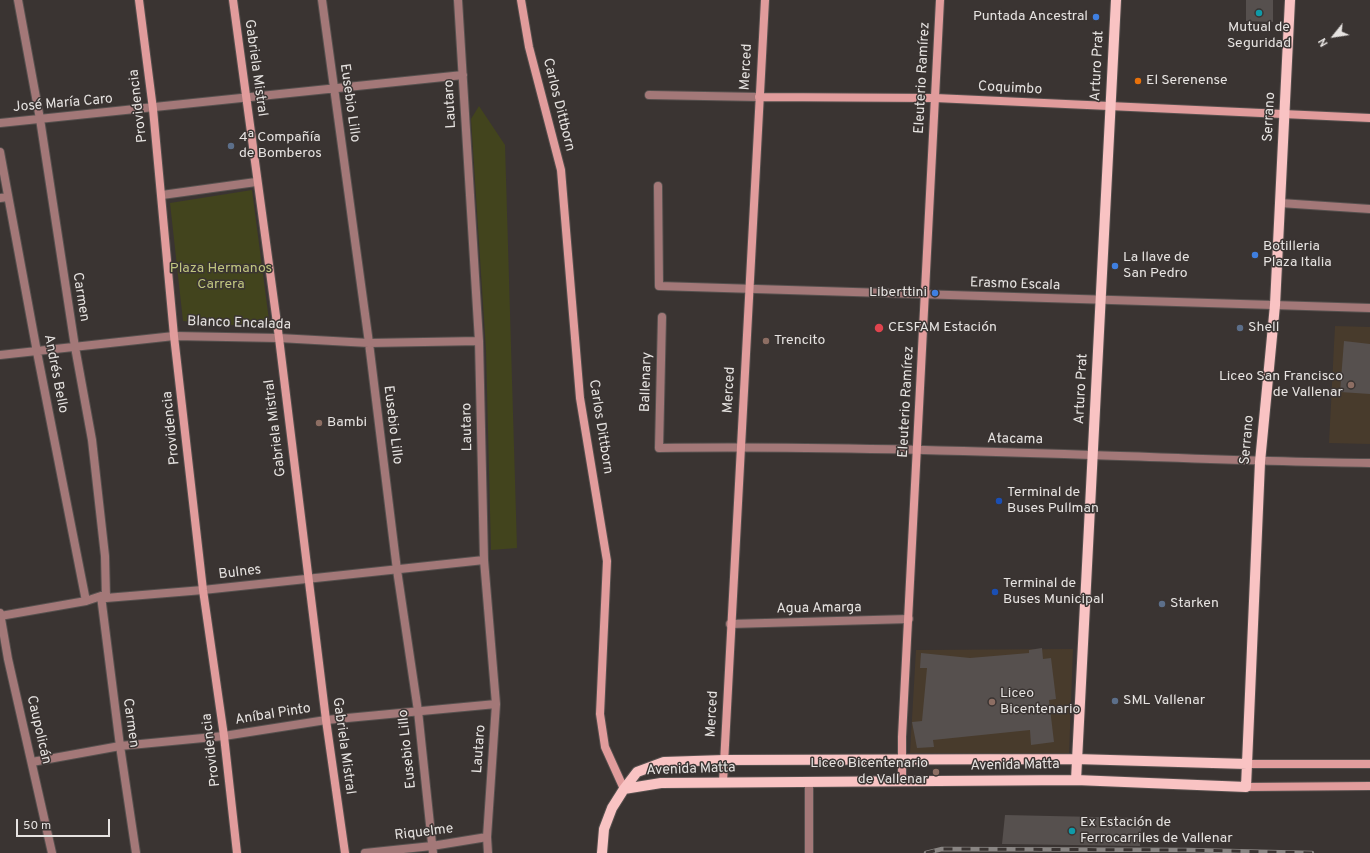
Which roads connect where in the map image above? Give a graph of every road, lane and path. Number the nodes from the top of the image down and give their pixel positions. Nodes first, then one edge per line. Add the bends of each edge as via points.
1 (18, 0) edge
2 (139, 0) edge
3 (233, 0) edge
4 (322, 0) edge
5 (458, 0) edge
6 (520, 0) edge
7 (764, 0) edge
8 (940, 0) edge
9 (1116, 0) edge
10 (1290, 0) edge
11 (463, 75) junction
12 (334, 89) junction
13 (649, 95) dead end
14 (759, 96) junction
15 (246, 97) junction
16 (935, 98) junction
17 (1110, 106) junction
18 (153, 109) junction
19 (1284, 114) junction
20 (1370, 118) edge
21 (40, 119) junction
22 (0, 123) edge
23 (0, 152) edge
24 (256, 182) junction
25 (658, 186) dead end
26 (162, 196) junction
27 (4, 198) edge
28 (1280, 203) junction
29 (1370, 209) edge
30 (749, 290) junction
31 (926, 295) junction
32 (1100, 300) junction
33 (1275, 305) junction
34 (1370, 308) edge
35 (662, 317) dead end
36 (174, 336) junction
37 (279, 338) junction
38 (479, 341) junction
39 (369, 343) junction
40 (75, 347) junction
41 (37, 352) junction
42 (0, 355) edge
43 (740, 447) junction
44 (659, 448) joint
45 (917, 450) junction
46 (1092, 455) junction
47 (1260, 462) junction
48 (1370, 463) edge
49 (484, 560) junction
50 (397, 570) junction
51 (307, 578) junction
52 (203, 590) junction
53 (103, 597) junction
54 (86, 600) junction
55 (0, 615) edge
56 (909, 619) junction
57 (730, 624) junction
58 (496, 704) junction
59 (418, 711) junction
60 (326, 720) junction
61 (224, 736) junction
62 (120, 746) junction
63 (1076, 759) junction
64 (724, 760) junction
65 (902, 760) junction
66 (32, 762) junction
67 (1247, 764) junction
68 (1370, 764) edge
69 (1076, 780) junction
70 (902, 781) junction
71 (723, 782) junction
72 (809, 783) junction
73 (1370, 786) edge
74 (1246, 787) junction
75 (624, 788) junction
76 (487, 837) junction
77 (433, 849) edge
78 (52, 853) edge
79 (136, 853) edge
80 (237, 853) edge
81 (345, 853) edge
82 (365, 853) edge
83 (488, 853) edge
84 (602, 853) edge
85 (809, 853) edge

1 - 21 street, Carmen
2 - 18 main road, Providencia
3 - 15 main road, Gabriela Mistral
4 - 12 street, Eusebio Lillo
5 - 11 street, Lautaro
6 - 75 main road, Carlos Dittborn via 529,47 561,170 580,398 607,561 600,714 605,747
7 - 14 main road, Merced
8 - 16 main road, Eleuterio Ramírez
9 - 17 main road, Arturo Prat
10 - 19 main road, Serrano
11 - 12 street, José María Caro
11 - 38 street, Lautaro
12 - 15 street, José María Caro
12 - 39 street, Eusebio Lillo
13 - 14 street, Coquimbo
14 - 16 main road, Coquimbo
14 - 30 main road, Merced
15 - 18 street, José María Caro
15 - 24 main road, Gabriela Mistral
16 - 17 main road, Coquimbo
16 - 31 main road, Eleuterio Ramírez
17 - 19 main road, Coquimbo
17 - 32 main road, Arturo Prat
18 - 21 street, José María Caro
18 - 26 main road, Providencia
19 - 20 main road, Coquimbo
19 - 28 main road, Serrano
21 - 22 street, José María Caro
21 - 40 street, Carmen
23 - 27 street, Andrés Bello
24 - 26 street
24 - 37 main road, Gabriela Mistral
25 - 30 street, Erasmo Escala via 659,286
26 - 36 main road, Providencia
27 - 41 street, Andrés Bello
28 - 29 street
28 - 33 main road, Serrano
30 - 31 street, Erasmo Escala
30 - 43 main road, Merced
31 - 32 street, Erasmo Escala
31 - 45 main road, Eleuterio Ramírez
32 - 33 street, Erasmo Escala
32 - 46 main road, Arturo Prat
33 - 34 street, Erasmo Escala
33 - 47 main road, Serrano
35 - 44 street, Ballenary
36 - 37 street, Blanco Encalada
36 - 40 street, Blanco Encalada
36 - 52 main road, Providencia
37 - 39 street, Blanco Encalada
37 - 51 main road, Gabriela Mistral
38 - 39 street, Blanco Encalada
38 - 49 street, Lautaro
39 - 50 street, Eusebio Lillo
40 - 41 street, Blanco Encalada
40 - 53 street, Carmen via 92,440 105,556
41 - 42 street, Blanco Encalada
41 - 54 street, Andrés Bello
43 - 44 street, Atacama
43 - 45 street, Atacama
43 - 57 main road, Merced
45 - 46 street, Atacama
45 - 56 main road, Eleuterio Ramírez
46 - 47 street, Atacama
46 - 63 main road, Arturo Prat
47 - 48 street, Atacama
47 - 67 main road, Serrano
49 - 50 street, Bulnes
49 - 58 street, Lautaro
50 - 51 street, Bulnes
50 - 59 street, Eusebio Lillo
51 - 52 street, Bulnes
51 - 60 main road, Gabriela Mistral
52 - 53 street, Bulnes
52 - 61 main road, Providencia
53 - 54 street, Bulnes
53 - 62 street, Carmen
54 - 55 street, Bulnes
55 - 66 street, Caupolicán
56 - 57 street, Agua Amarga
56 - 65 main road, Eleuterio Ramírez
57 - 64 main road, Merced
58 - 59 street, Aníbal Pinto
58 - 76 street, Lautaro
59 - 60 street, Aníbal Pinto
59 - 77 street, Eusebio Lillo
60 - 61 street, Aníbal Pinto
60 - 81 main road, Gabriela Mistral
61 - 62 street, Aníbal Pinto
61 - 80 main road, Providencia
62 - 66 street, Aníbal Pinto
62 - 79 street, Carmen
63 - 65 main road, Avenida Matta
63 - 67 main road, Avenida Matta
63 - 69 main road, Arturo Prat
64 - 65 main road, Avenida Matta
64 - 71 main road, Merced
64 - 75 main road, Avenida Matta via 664,762 638,772
65 - 70 main road, Eleuterio Ramírez
66 - 78 street, Caupolicán
67 - 68 main road, Avenida Matta
67 - 74 main road, Serrano
69 - 70 main road, Avenida Matta
69 - 74 main road, Avenida Matta
70 - 72 main road, Avenida Matta
71 - 72 main road, Avenida Matta
71 - 75 main road, Avenida Matta via 661,783
72 - 85 street
73 - 74 main road, Avenida Matta
75 - 84 main road via 604,828
76 - 77 street, Riquelme
76 - 83 street, Lautaro
77 - 82 street, Riquelme

